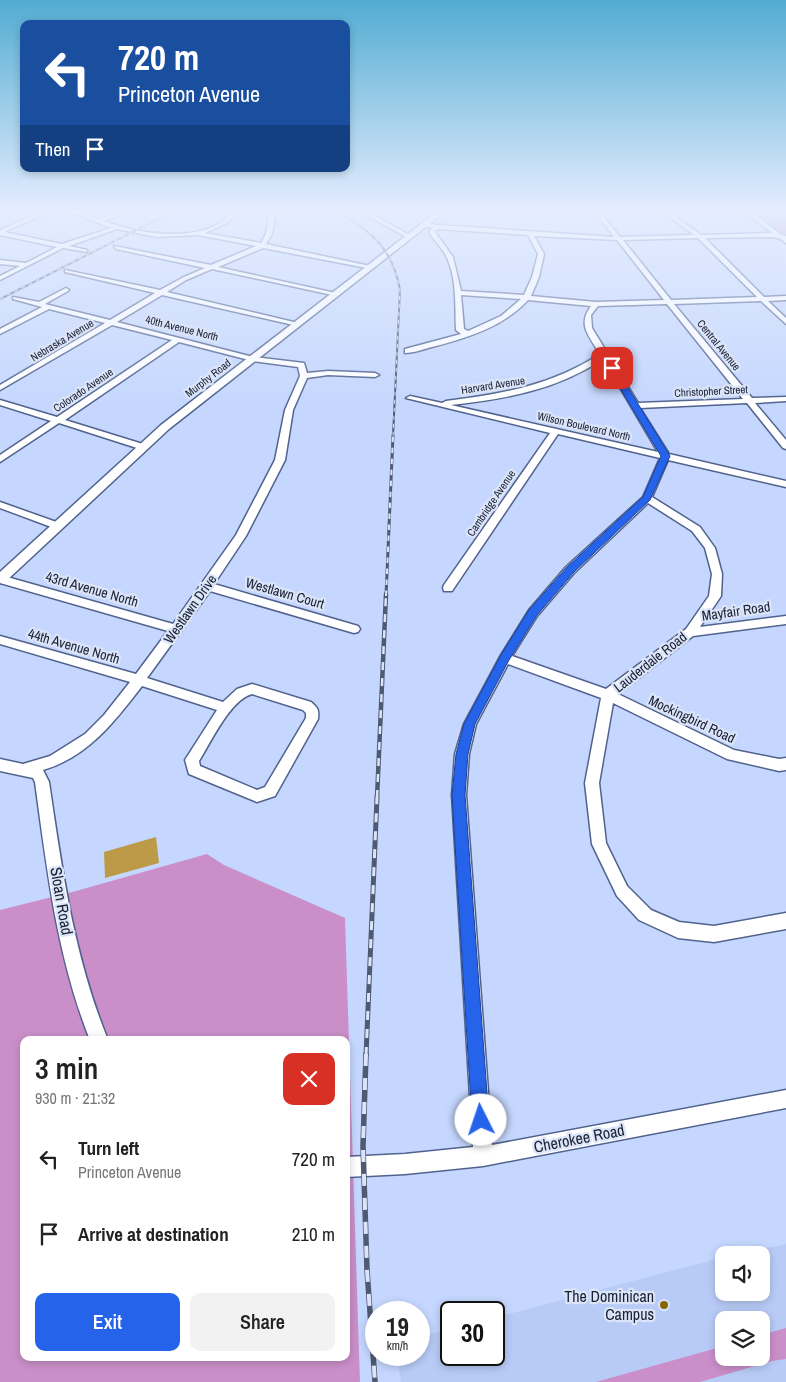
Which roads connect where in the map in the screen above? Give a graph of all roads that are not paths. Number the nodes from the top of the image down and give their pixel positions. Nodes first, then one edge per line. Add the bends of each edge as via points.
1 (87, 275) edge
2 (194, 275) edge
3 (250, 275) edge
4 (361, 275) edge
5 (455, 275) edge
6 (535, 275) edge
7 (647, 275) edge
8 (738, 275) edge
9 (66, 290) dead end
10 (162, 292) junction
11 (456, 293) junction
12 (337, 294) junction
13 (527, 297) junction
14 (15, 298) dead end
15 (786, 298) edge
16 (762, 299) junction
17 (669, 302) junction
18 (596, 304) junction
19 (38, 305) junction
20 (47, 307) junction
21 (111, 322) junction
22 (786, 322) edge
23 (298, 324) junction
24 (0, 332) edge
25 (466, 334) junction
26 (179, 339) junction
27 (408, 351) dead end
28 (604, 355) junction
29 (253, 358) junction
30 (375, 375) dead end
31 (304, 376) junction
32 (0, 388) edge
33 (410, 398) dead end
34 (786, 399) edge
35 (750, 401) junction
36 (0, 402) edge
37 (436, 404) junction
38 (637, 406) junction
39 (58, 421) junction
40 (555, 432) junction
41 (143, 446) junction
42 (786, 446) edge
43 (666, 456) junction
44 (0, 459) edge
45 (786, 484) edge
46 (647, 498) junction
47 (0, 505) edge
48 (58, 526) junction
49 (0, 579) edge
50 (207, 586) junction
51 (448, 588) dead end
52 (786, 620) edge
53 (177, 629) junction
54 (354, 629) dead end
55 (690, 632) junction
56 (0, 640) edge
57 (505, 658) junction
58 (139, 680) junction
59 (608, 695) junction
60 (225, 708) junction
61 (786, 764) edge
62 (0, 765) edge
63 (26, 770) junction
64 (786, 922) edge
65 (97, 1036) edge
66 (786, 1099) edge
67 (483, 1156) junction
68 (350, 1167) edge

1 - 10 street
2 - 10 street, Nebraska Avenue
3 - 12 street
4 - 12 main road, Murphy Road
5 - 11 street
6 - 13 street
7 - 17 street, Central Avenue
8 - 16 street
9 - 19 street
10 - 21 street, Nebraska Avenue
10 - 23 street
11 - 13 street
11 - 25 street via 460,330
12 - 23 main road, Murphy Road
13 - 18 street
13 - 25 street via 504,317
14 - 19 street
15 - 16 street
16 - 17 street
16 - 22 street
17 - 18 street
17 - 35 street, Central Avenue
18 - 28 street via 588,315 588,328
19 - 20 street, 40th Avenue North
20 - 21 street, 40th Avenue North
20 - 24 street
21 - 26 street, 40th Avenue North
21 - 32 street, Nebraska Avenue
23 - 29 main road, Murphy Road
25 - 27 street
26 - 29 street, 40th Avenue North
26 - 39 street, Colorado Avenue
28 - 37 street, Harvard Avenue via 574,374 542,387
28 - 38 street
29 - 31 street, 40th Avenue North via 302,365
29 - 41 main road, Murphy Road
30 - 31 street via 328,373
31 - 50 street, Westlawn Drive via 290,410 280,460 241,536
33 - 37 street, Wilson Boulevard North
34 - 35 street, Christopher Street
35 - 38 street, Christopher Street
35 - 42 street, Central Avenue
36 - 39 street
37 - 40 street, Wilson Boulevard North
38 - 43 street
39 - 41 street
39 - 44 street, Colorado Avenue
40 - 43 street, Wilson Boulevard North
40 - 51 street, Cambridge Avenue
41 - 48 main road, Murphy Road
43 - 45 street, Wilson Boulevard North
43 - 46 street
46 - 55 street, Lauderdale Road via 696,529 710,548 717,574 715,596
46 - 57 street via 570,570 533,613
47 - 48 street
48 - 49 main road, Murphy Road
49 - 53 street, 43rd Avenue North
50 - 53 street, Westlawn Drive
50 - 54 street, Westlawn Court
52 - 55 street, Mayfair Road
53 - 58 street, Westlawn Drive
55 - 59 street, Lauderdale Road
56 - 58 street, 44th Avenue North
57 - 59 street, Mockingbird Road
57 - 67 street via 470,724 462,754 459,795
58 - 60 street, 44th Avenue North
58 - 63 street, Westlawn Drive via 90,738 54,761
59 - 61 street, Mockingbird Road via 732,755
59 - 64 street, Lauderdale Road via 592,783 599,844 622,891 645,915 678,930 714,934
60 - 60 street via 192,760 194,770 258,796 270,792 312,719 313,711 307,706 252,690 241,692
62 - 63 street, Westlawn Drive
63 - 65 street, Sloan Road via 38,773 42,782 72,955
66 - 67 street, Cherokee Road
67 - 68 street, Cherokee Road

